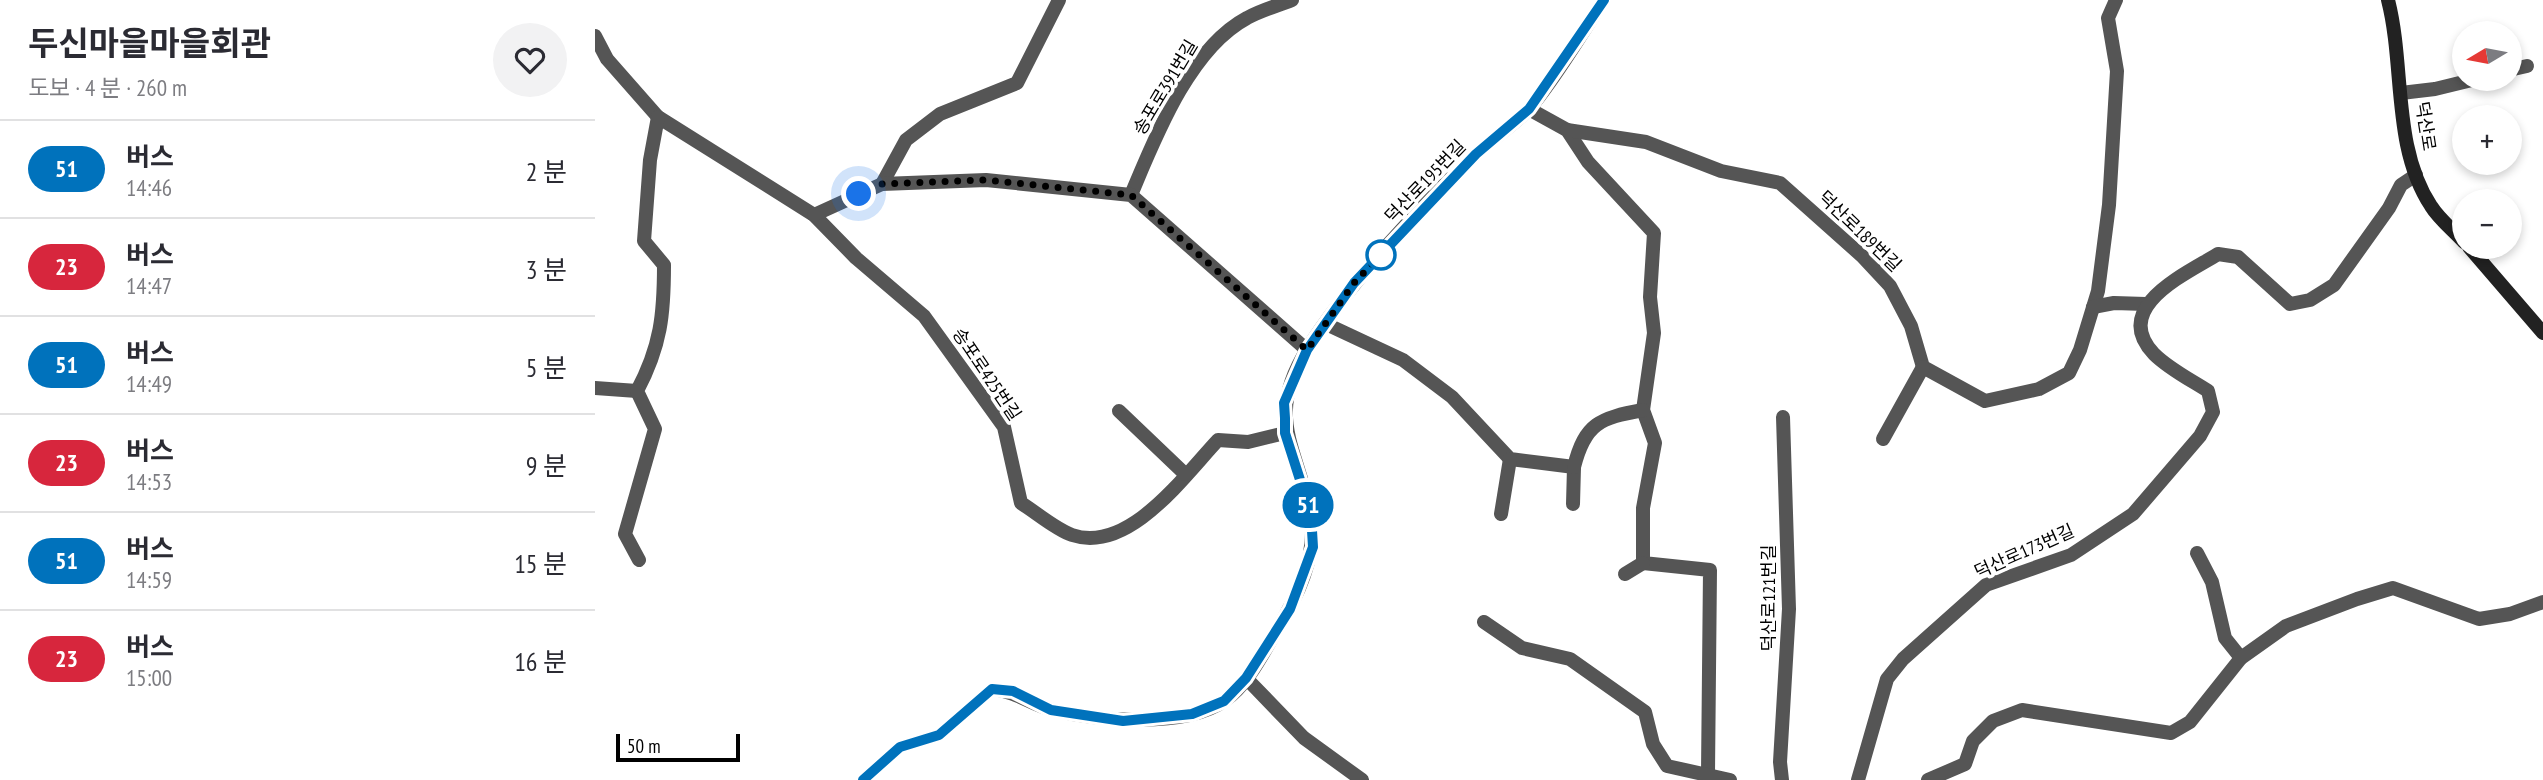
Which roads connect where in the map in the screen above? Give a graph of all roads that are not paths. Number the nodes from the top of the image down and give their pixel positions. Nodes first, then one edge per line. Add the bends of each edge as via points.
1 (1059, 0) edge
2 (1291, 0) edge
3 (1604, 0) edge
4 (2116, 0) edge
5 (2388, 0) edge
6 (595, 36) edge
7 (2527, 66) dead end
8 (2522, 67) edge
9 (2452, 85) edge
10 (2402, 93) junction
11 (1529, 109) junction
12 (658, 117) junction
13 (1567, 130) junction
14 (2416, 175) junction
15 (882, 184) junction
16 (1131, 195) junction
17 (814, 215) junction
18 (2452, 229) edge
19 (2479, 259) edge
20 (2146, 304) junction
21 (2093, 307) junction
22 (1326, 324) junction
23 (2543, 333) edge
24 (1307, 350) junction
25 (1923, 367) junction
26 (595, 388) edge
27 (637, 391) junction
28 (1643, 410) junction
29 (1119, 411) dead end
30 (1783, 417) dead end
31 (1285, 433) junction
32 (1884, 439) dead end
33 (1510, 459) junction
34 (1574, 467) junction
35 (1185, 474) junction
36 (1573, 504) dead end
37 (1501, 514) dead end
38 (2197, 553) dead end
39 (639, 560) dead end
40 (1643, 563) junction
41 (1625, 574) dead end
42 (2543, 602) edge
43 (1484, 622) dead end
44 (2241, 658) junction
45 (1246, 678) junction
46 (1708, 773) junction
47 (1338, 774) edge
48 (863, 780) edge
49 (1362, 780) edge
50 (1730, 780) edge
51 (1782, 780) edge
52 (1858, 780) edge
53 (1928, 780) edge

1 - 15 street via 1017,83 940,114 906,140
2 - 16 street, 송포로391번길 via 1246,18 1213,43 1152,144
3 - 11 street, 덕산로195번길
4 - 21 street via 2108,18 2117,71 2109,205
5 - 10 street, 덕산로
6 - 12 street, 송포로425번길 via 607,59
7 - 8 street
9 - 10 street
10 - 14 street, 덕산로
11 - 13 street
11 - 22 street, 덕산로195번길 via 1457,174 1354,283
12 - 17 street, 송포로425번길
12 - 27 street via 644,241 664,265 664,317 653,362
13 - 25 street, 덕산로189번길 via 1647,142 1721,171 1780,183 1890,286 1911,326
13 - 28 street via 1588,162 1654,233 1650,297 1654,333
14 - 18 street, 덕산로 via 2431,206
14 - 20 street via 2401,185 2334,285 2310,300 2290,304 2238,257 2218,254
15 - 16 street via 986,180
15 - 17 street
16 - 24 street
17 - 35 street, 송포로425번길 via 924,316 1004,427 1021,503 1072,535 1104,538 1141,520
19 - 23 street
20 - 21 street
20 - 52 street, 덕산로173번길 via 2142,337 2155,355 2208,391 2213,412 2200,436 2133,514 2071,555 1986,585 1903,659 1887,679
21 - 25 street via 2069,373 2039,389 1985,401
22 - 24 street, 덕산로195번길
22 - 33 street via 1402,360 1452,397
24 - 31 street, 덕산로195번길 via 1284,403
25 - 32 street
26 - 27 street
27 - 39 street via 655,429 625,534
28 - 34 street via 1594,424 1580,444
28 - 40 street via 1654,443 1643,508
29 - 35 street
30 - 51 street, 덕산로121번길 via 1789,609
31 - 35 street, 송포로425번길 via 1248,442 1218,440
31 - 45 street, 덕산로195번길 via 1311,514 1313,547 1290,609
33 - 34 street
33 - 37 street
34 - 36 street
38 - 44 street via 2212,582 2225,638
40 - 41 street
40 - 46 street via 1710,570
42 - 44 street via 2479,619 2393,588 2286,625
43 - 46 street via 1522,648 1570,659 1646,712 1653,744 1667,766
44 - 53 street via 2190,722 2171,733 2021,710 1993,721 1973,741 1965,764
45 - 47 street
45 - 48 street, 덕산로195번길 via 1224,701 1192,714 1123,721 1051,710 1013,691 992,689 939,735 900,747
46 - 50 street
47 - 49 street

